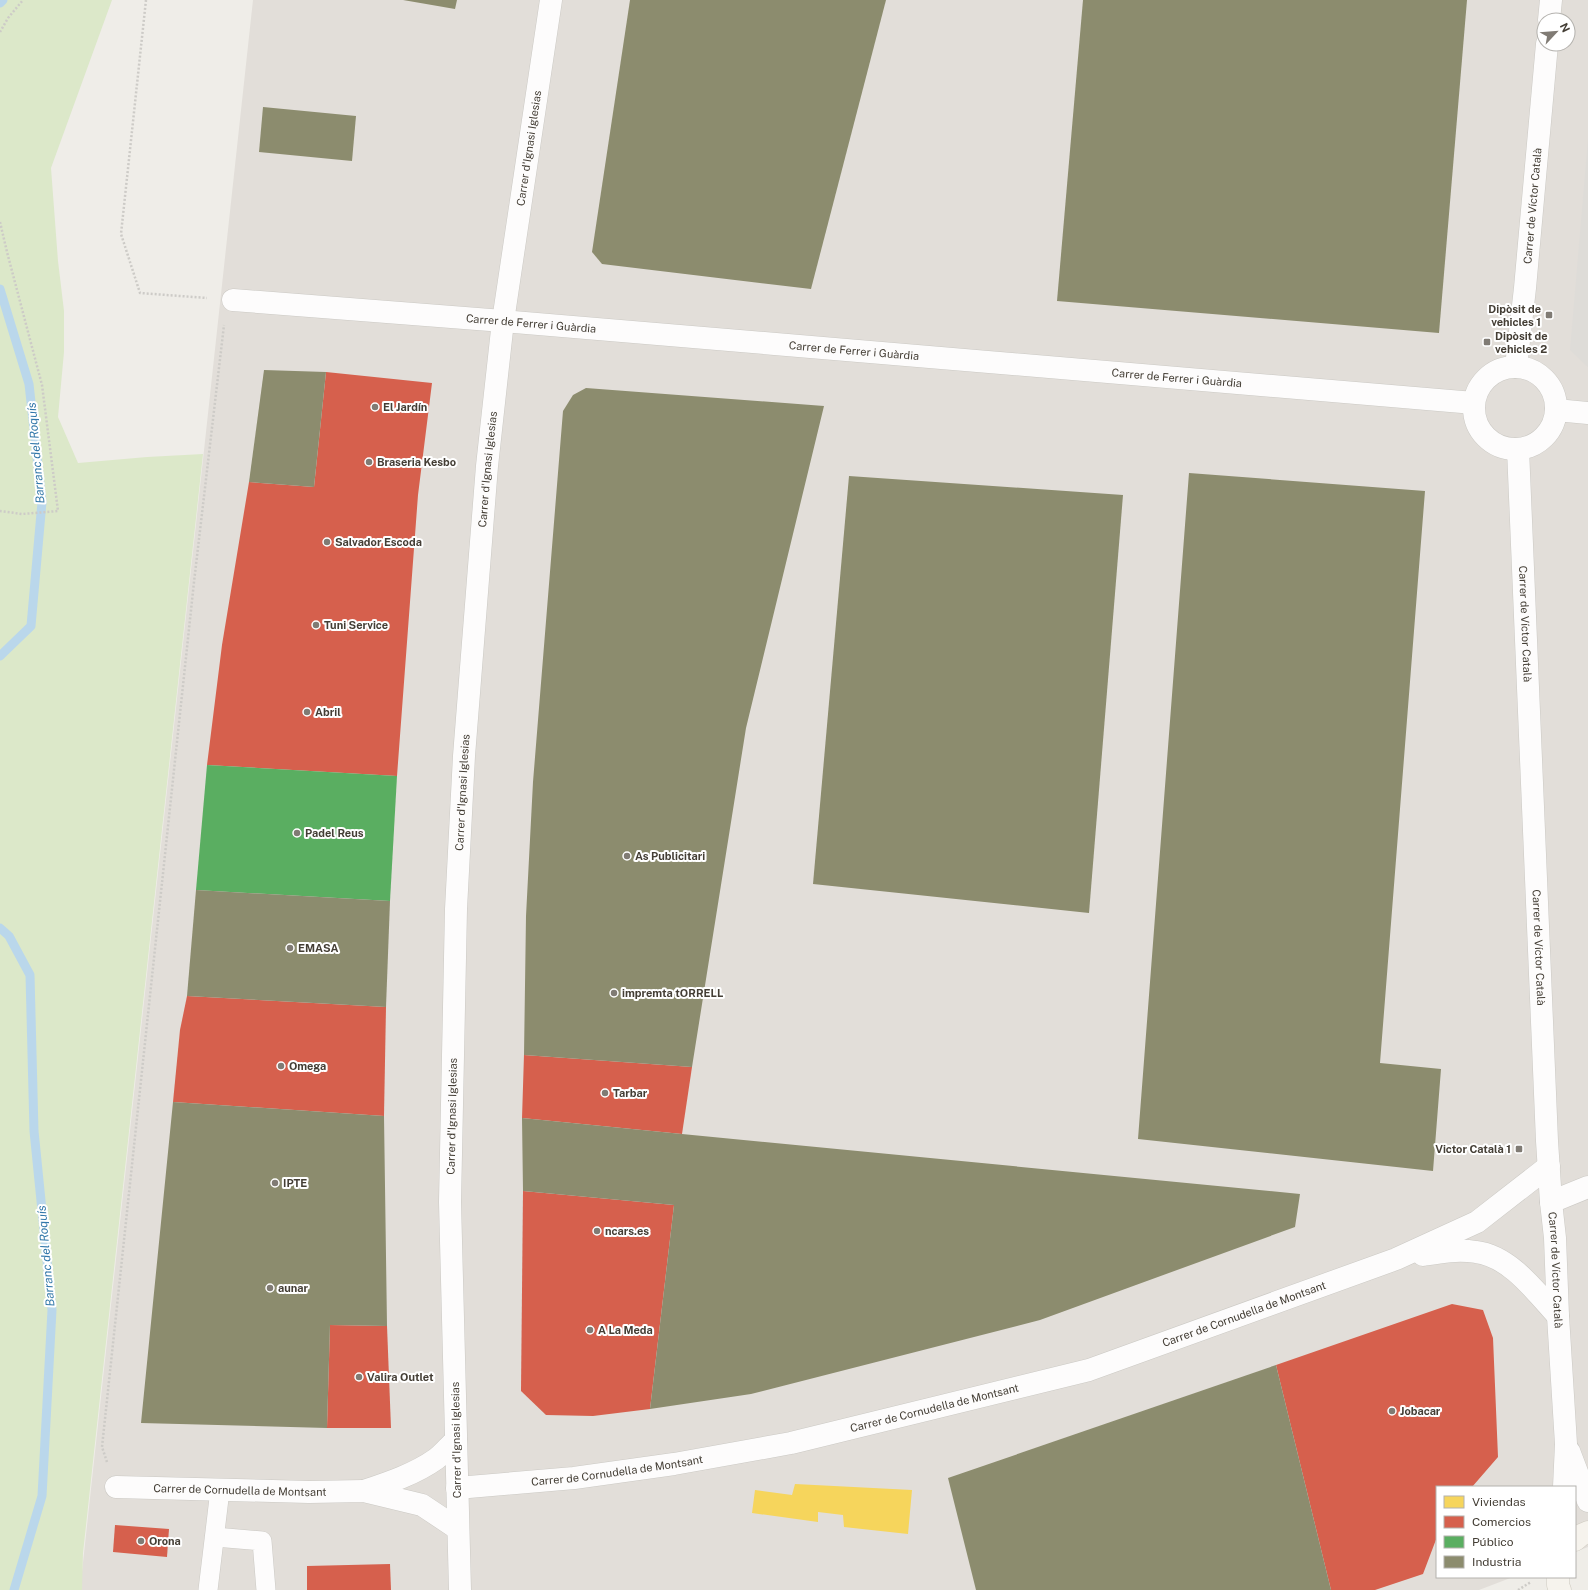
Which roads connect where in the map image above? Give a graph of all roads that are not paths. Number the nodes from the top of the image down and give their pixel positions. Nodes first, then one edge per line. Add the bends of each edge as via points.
1 (551, 0) edge
2 (1551, 0) edge
3 (1550, 12) edge
4 (1546, 52) edge
5 (234, 300) road end
6 (502, 321) junction
7 (1516, 367) junction
8 (1474, 403) junction
9 (1556, 410) junction
10 (1588, 413) edge
11 (1518, 450) junction
12 (1549, 1166) junction
13 (1588, 1187) edge
14 (1551, 1202) junction
15 (1396, 1259) junction
16 (1558, 1316) junction
17 (456, 1440) junction
18 (1566, 1444) junction
19 (1564, 1486) edge
20 (116, 1488) road end
21 (457, 1488) junction
22 (220, 1490) junction
23 (364, 1491) junction
24 (1588, 1501) edge
25 (458, 1529) junction
26 (1588, 1532) edge
27 (215, 1537) junction
28 (1576, 1539) edge
29 (208, 1590) edge
30 (266, 1590) edge
31 (460, 1590) edge

1 - 6 street, Carrer d'Ignasi Iglesias
2 - 3 street
4 - 7 street, Carrer de Víctor Català
5 - 6 street, Carrer de Ferrer i Guàrdia
6 - 8 street, Carrer de Ferrer i Guàrdia
6 - 17 street, Carrer d'Ignasi Iglesias via 475,609 456,908 450,1202
7 - 8 street via 1504,368 1488,377 1480,386
7 - 9 street via 1533,371 1543,378 1553,393
8 - 11 street via 1476,421 1485,436 1500,447
9 - 10 street
9 - 11 street via 1554,422 1540,442
11 - 12 street, Carrer de Víctor Català
12 - 14 street, Carrer de Víctor Català
12 - 15 street, Carrer de Cornudella de Montsant via 1477,1222
13 - 14 street
14 - 16 street, Carrer de Víctor Català
15 - 16 street, Carrer de Cornudella de Montsant via 1449,1251 1477,1252 1501,1261 1520,1276
15 - 21 street, Carrer de Cornudella de Montsant via 1089,1370 791,1443 674,1464 574,1478
16 - 18 street, Carrer de Víctor Català
17 - 21 street, Carrer d'Ignasi Iglesias
17 - 23 street, Carrer de Cornudella de Montsant via 436,1459 419,1469
18 - 19 street, Carrer de Víctor Català
18 - 24 street, Carrer de Víctor Català
20 - 22 street, Carrer de Cornudella de Montsant
21 - 25 street, Carrer d'Ignasi Iglesias
22 - 23 street, Carrer de Cornudella de Montsant
22 - 27 lane
23 - 25 street, Carrer de Cornudella de Montsant via 422,1505
25 - 31 street, Carrer d'Ignasi Iglesias
26 - 28 street
27 - 29 lane
27 - 30 lane via 262,1541

